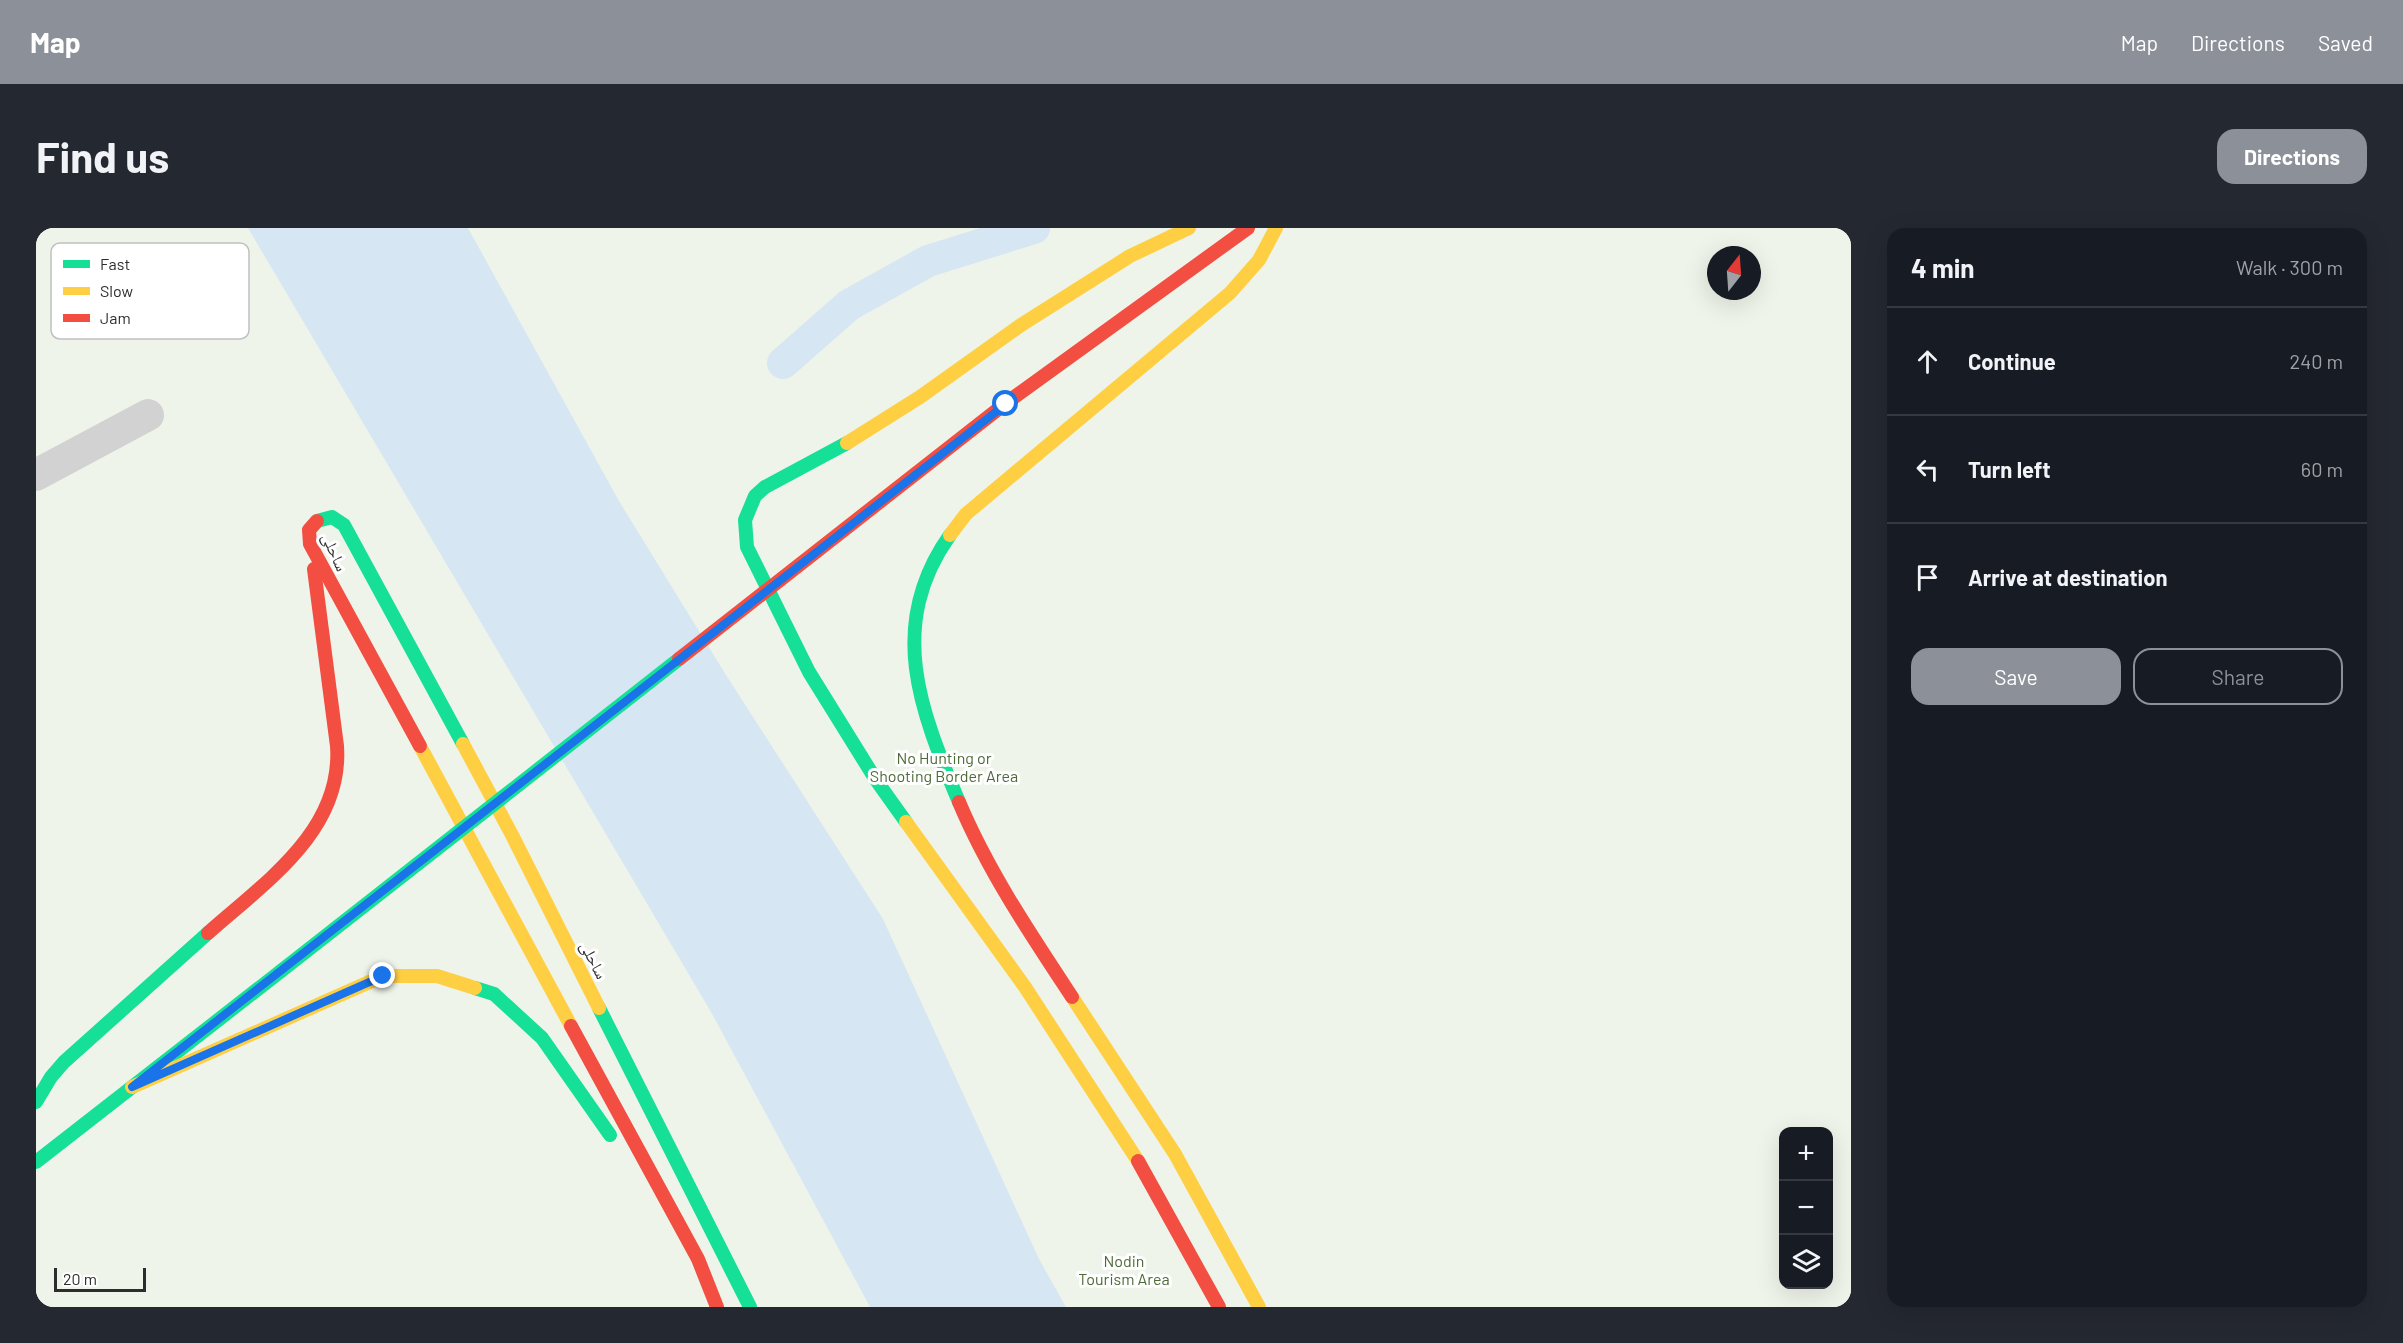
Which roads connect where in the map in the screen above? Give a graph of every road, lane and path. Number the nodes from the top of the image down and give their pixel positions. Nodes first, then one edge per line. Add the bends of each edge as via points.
1 (1189, 228) edge
2 (1248, 228) edge
3 (1276, 228) edge
4 (148, 415) dead end
5 (36, 475) edge
6 (310, 544) junction
7 (132, 1087) junction
8 (36, 1102) edge
9 (617, 1144) dead end
10 (36, 1162) edge
11 (630, 1163) dead end
12 (698, 1259) junction
13 (717, 1307) edge
14 (750, 1307) edge
15 (1219, 1307) edge
16 (1259, 1307) edge

1 - 15 street via 1112,267 870,430 765,487 749,507 744,534 809,672 842,727 1025,987 1134,1154
2 - 7 street, bridge via 1006,404
3 - 16 street via 1259,260 1230,293 983,499 951,532 920,593 914,646 916,676 931,735 979,847 1019,917 1163,1134
4 - 5 street
6 - 8 street via 338,766 326,810 295,855 64,1062
6 - 12 street, ساحلی
6 - 14 street, ساحلی via 309,530 318,520 332,518 345,525 512,835
7 - 9 street via 383,976 437,976 494,994 542,1038
7 - 10 street
11 - 12 street
12 - 13 street, ساحلی

